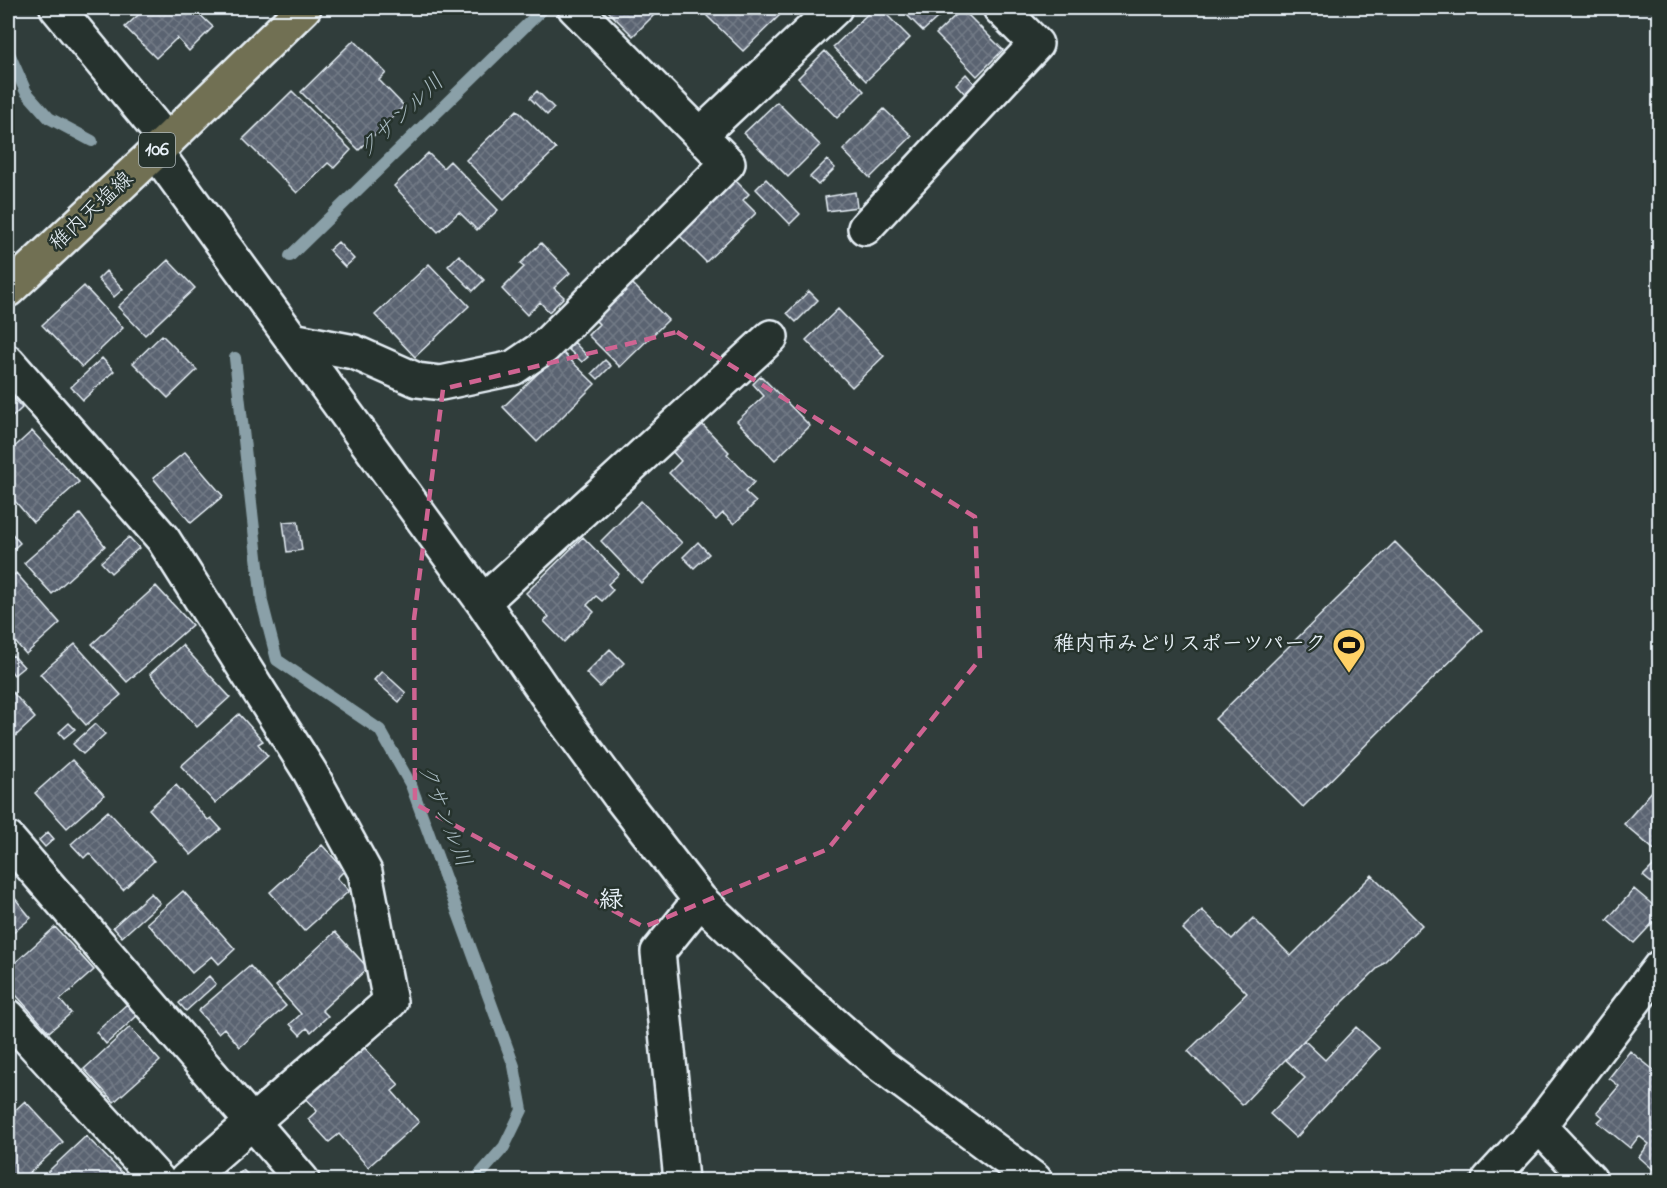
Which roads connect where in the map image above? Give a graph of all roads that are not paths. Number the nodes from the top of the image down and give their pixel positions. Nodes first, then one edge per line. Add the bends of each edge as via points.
1 (57, 8) edge
2 (304, 8) edge
3 (575, 8) edge
4 (835, 8) edge
5 (1000, 8) edge
6 (700, 135) junction
7 (162, 146) junction
8 (865, 228) dead end
9 (8, 290) edge
10 (771, 337) dead end
11 (292, 340) junction
12 (8, 362) edge
13 (483, 602) junction
14 (8, 839) edge
15 (700, 900) junction
16 (1659, 967) edge
17 (8, 1016) edge
18 (251, 1122) junction
19 (1539, 1126) junction
20 (158, 1180) edge
21 (186, 1180) edge
22 (302, 1180) edge
23 (681, 1180) edge
24 (1035, 1180) edge
25 (1489, 1180) edge
26 (1590, 1180) edge

1 - 7 street
2 - 7 main road, 稚内天塩線 / 106
3 - 6 street
4 - 6 street
5 - 8 street via 1036,44
6 - 11 street via 728,163 544,347 513,368 441,383 417,380 354,352
7 - 9 main road, 稚内天塩線 / 106
7 - 11 street
10 - 13 street
11 - 13 street
12 - 18 street via 163,539 310,772 365,872 390,1002
13 - 15 street via 601,771
14 - 18 street
15 - 23 street via 658,952
15 - 24 street via 879,1064
16 - 19 street
17 - 20 street
18 - 21 street
18 - 22 street
19 - 25 street
19 - 26 street

